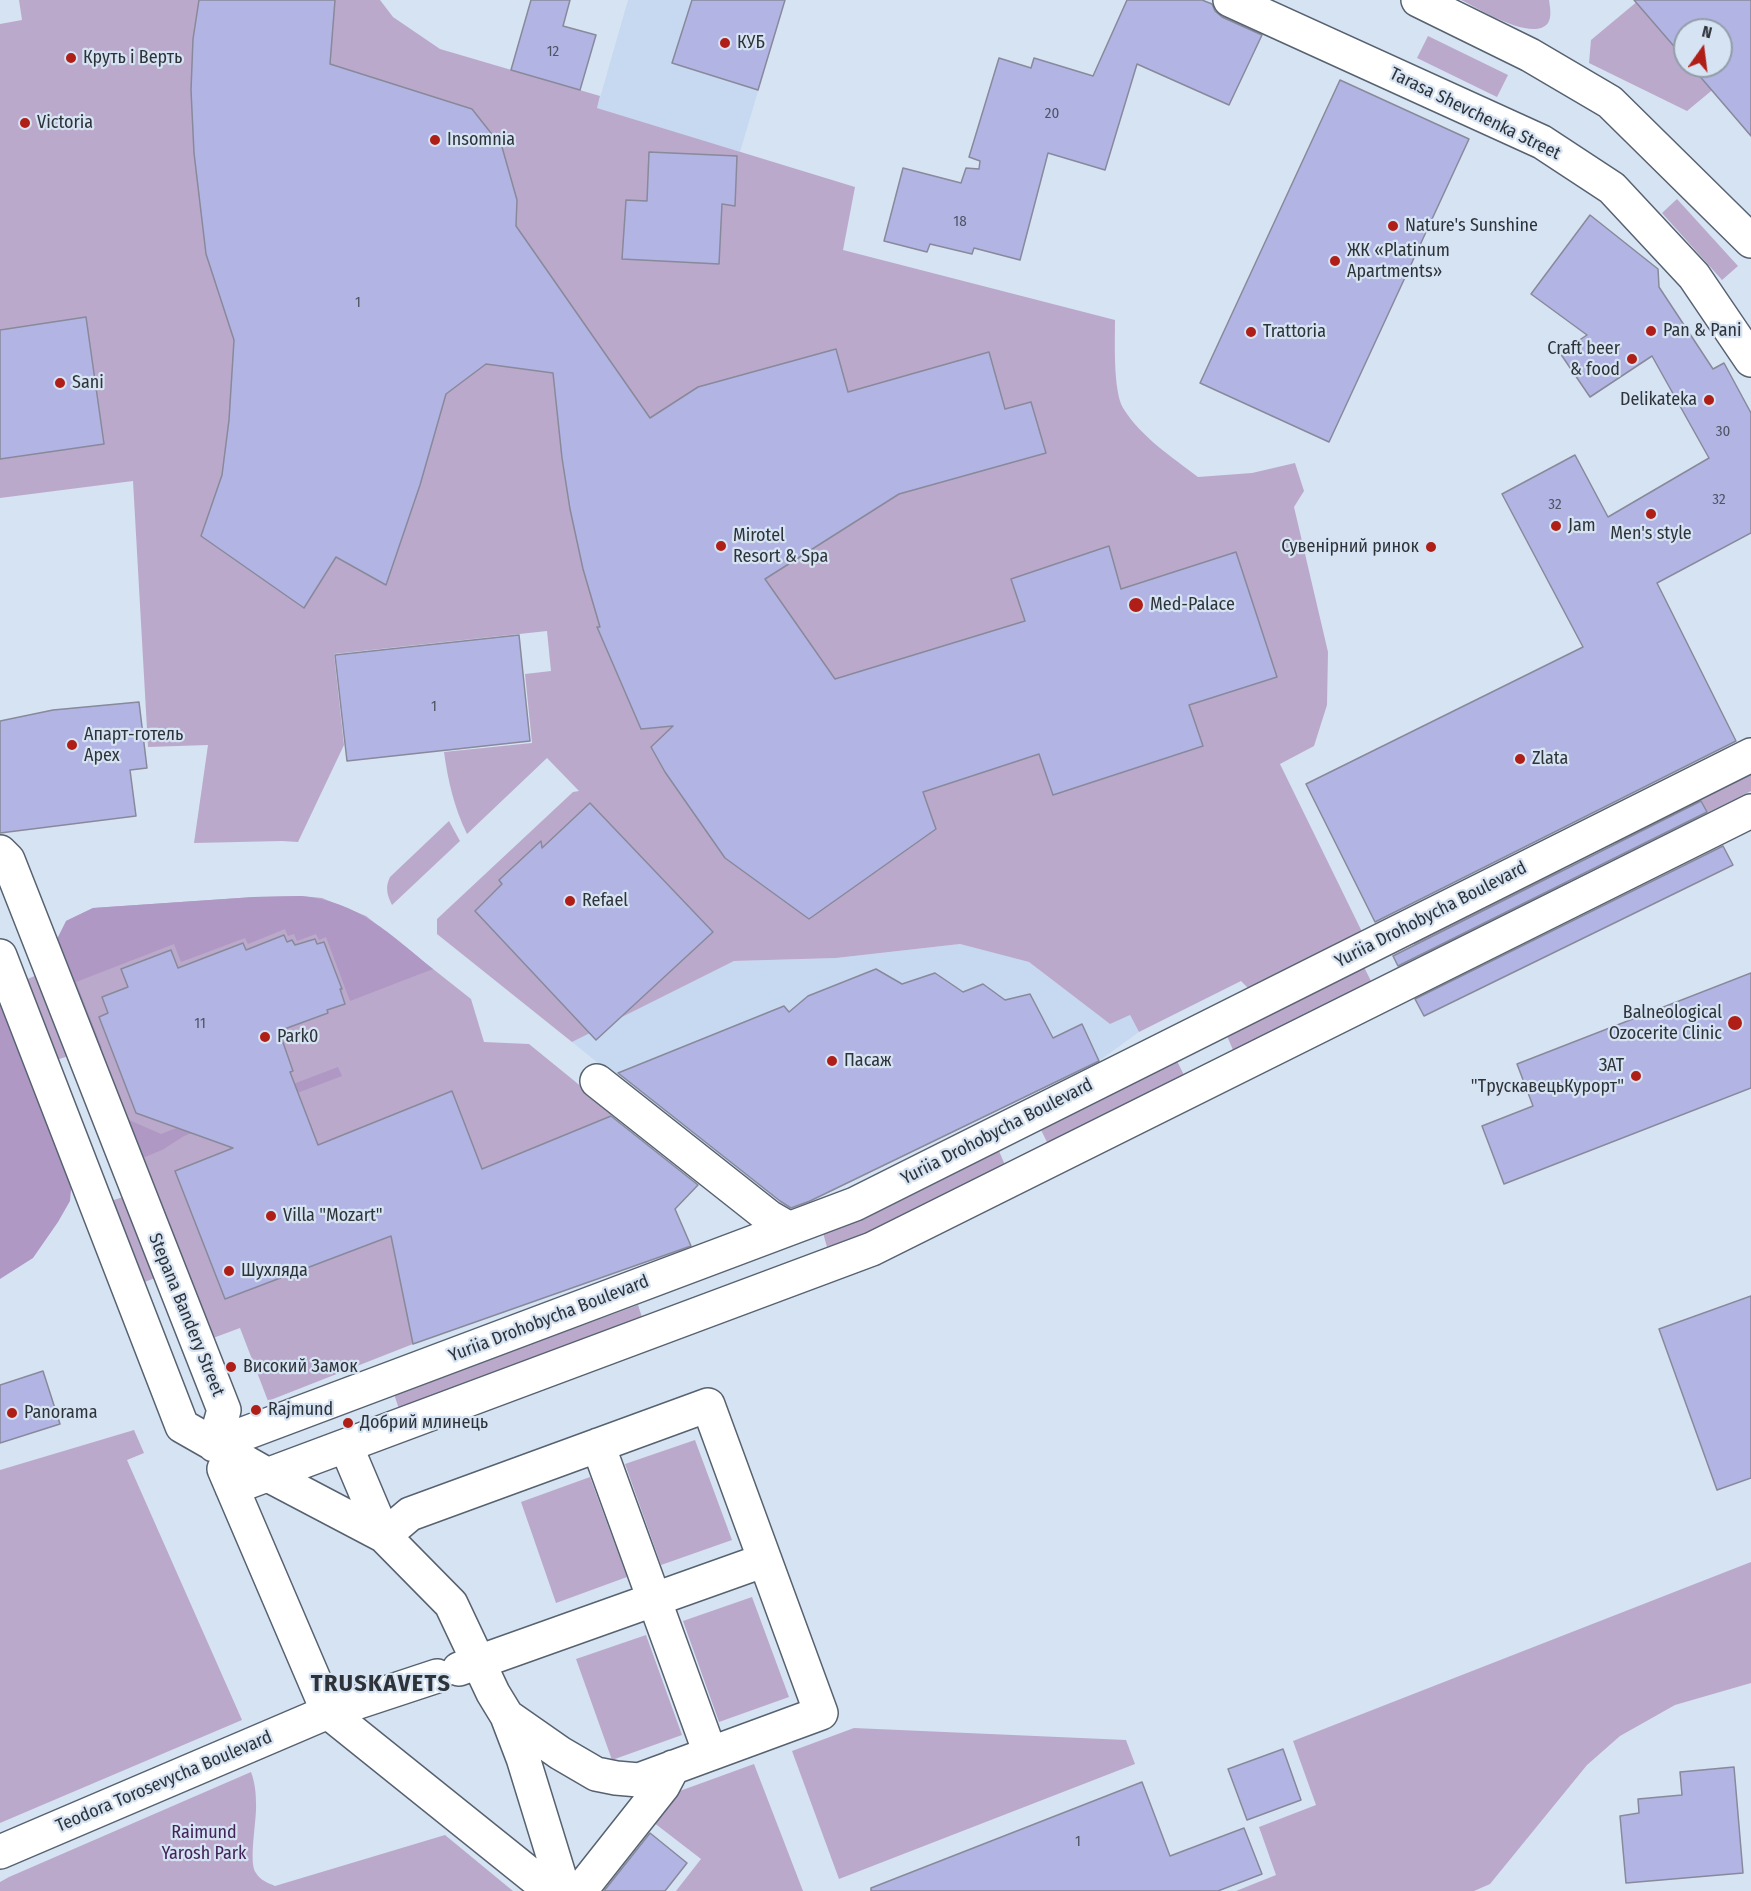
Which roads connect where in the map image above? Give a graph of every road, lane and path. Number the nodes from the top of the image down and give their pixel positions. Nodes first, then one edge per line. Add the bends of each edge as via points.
1 (1230, 0) edge
2 (1418, 0) edge
3 (1751, 241) edge
4 (1751, 360) edge
5 (1751, 755) edge
6 (1751, 811) edge
7 (0, 852) edge
8 (0, 956) edge
9 (597, 1081) dead end
10 (788, 1228) junction
11 (214, 1445) junction
12 (598, 1445) junction
13 (346, 1446) junction
14 (268, 1475) junction
15 (232, 1488) junction
16 (384, 1536) junction
17 (765, 1560) junction
18 (654, 1600) junction
19 (458, 1669) junction
20 (328, 1712) junction
21 (507, 1716) junction
22 (710, 1754) junction
23 (672, 1767) junction
24 (0, 1852) edge
25 (551, 1891) edge
26 (564, 1891) edge
27 (580, 1891) edge

1 - 4 street, Tarasa Shevchenka Street via 1542,142 1612,188 1694,276
2 - 3 street via 1530,55 1610,102
5 - 10 street, Yuriia Drohobycha Boulevard via 855,1204
6 - 13 street via 872,1249
7 - 11 street, Stepana Bandery Street via 21,879 224,1410
8 - 11 street via 182,1426
9 - 10 street
10 - 11 street, Yuriia Drohobycha Boulevard
11 - 14 street
11 - 15 street
12 - 16 street via 410,1514
12 - 17 street via 708,1405
12 - 18 street
13 - 14 street
13 - 16 street
14 - 15 street
14 - 16 street
15 - 20 street
16 - 19 street via 451,1604
17 - 18 street, Teodora Torosevycha Boulevard
17 - 22 street via 821,1713
18 - 19 street, Teodora Torosevycha Boulevard
18 - 22 street
19 - 20 street, Teodora Torosevycha Boulevard
19 - 21 street via 493,1693
20 - 24 street, Teodora Torosevycha Boulevard
20 - 25 street
21 - 23 street via 596,1774 639,1780
21 - 26 street
22 - 23 street
23 - 27 street via 663,1786

